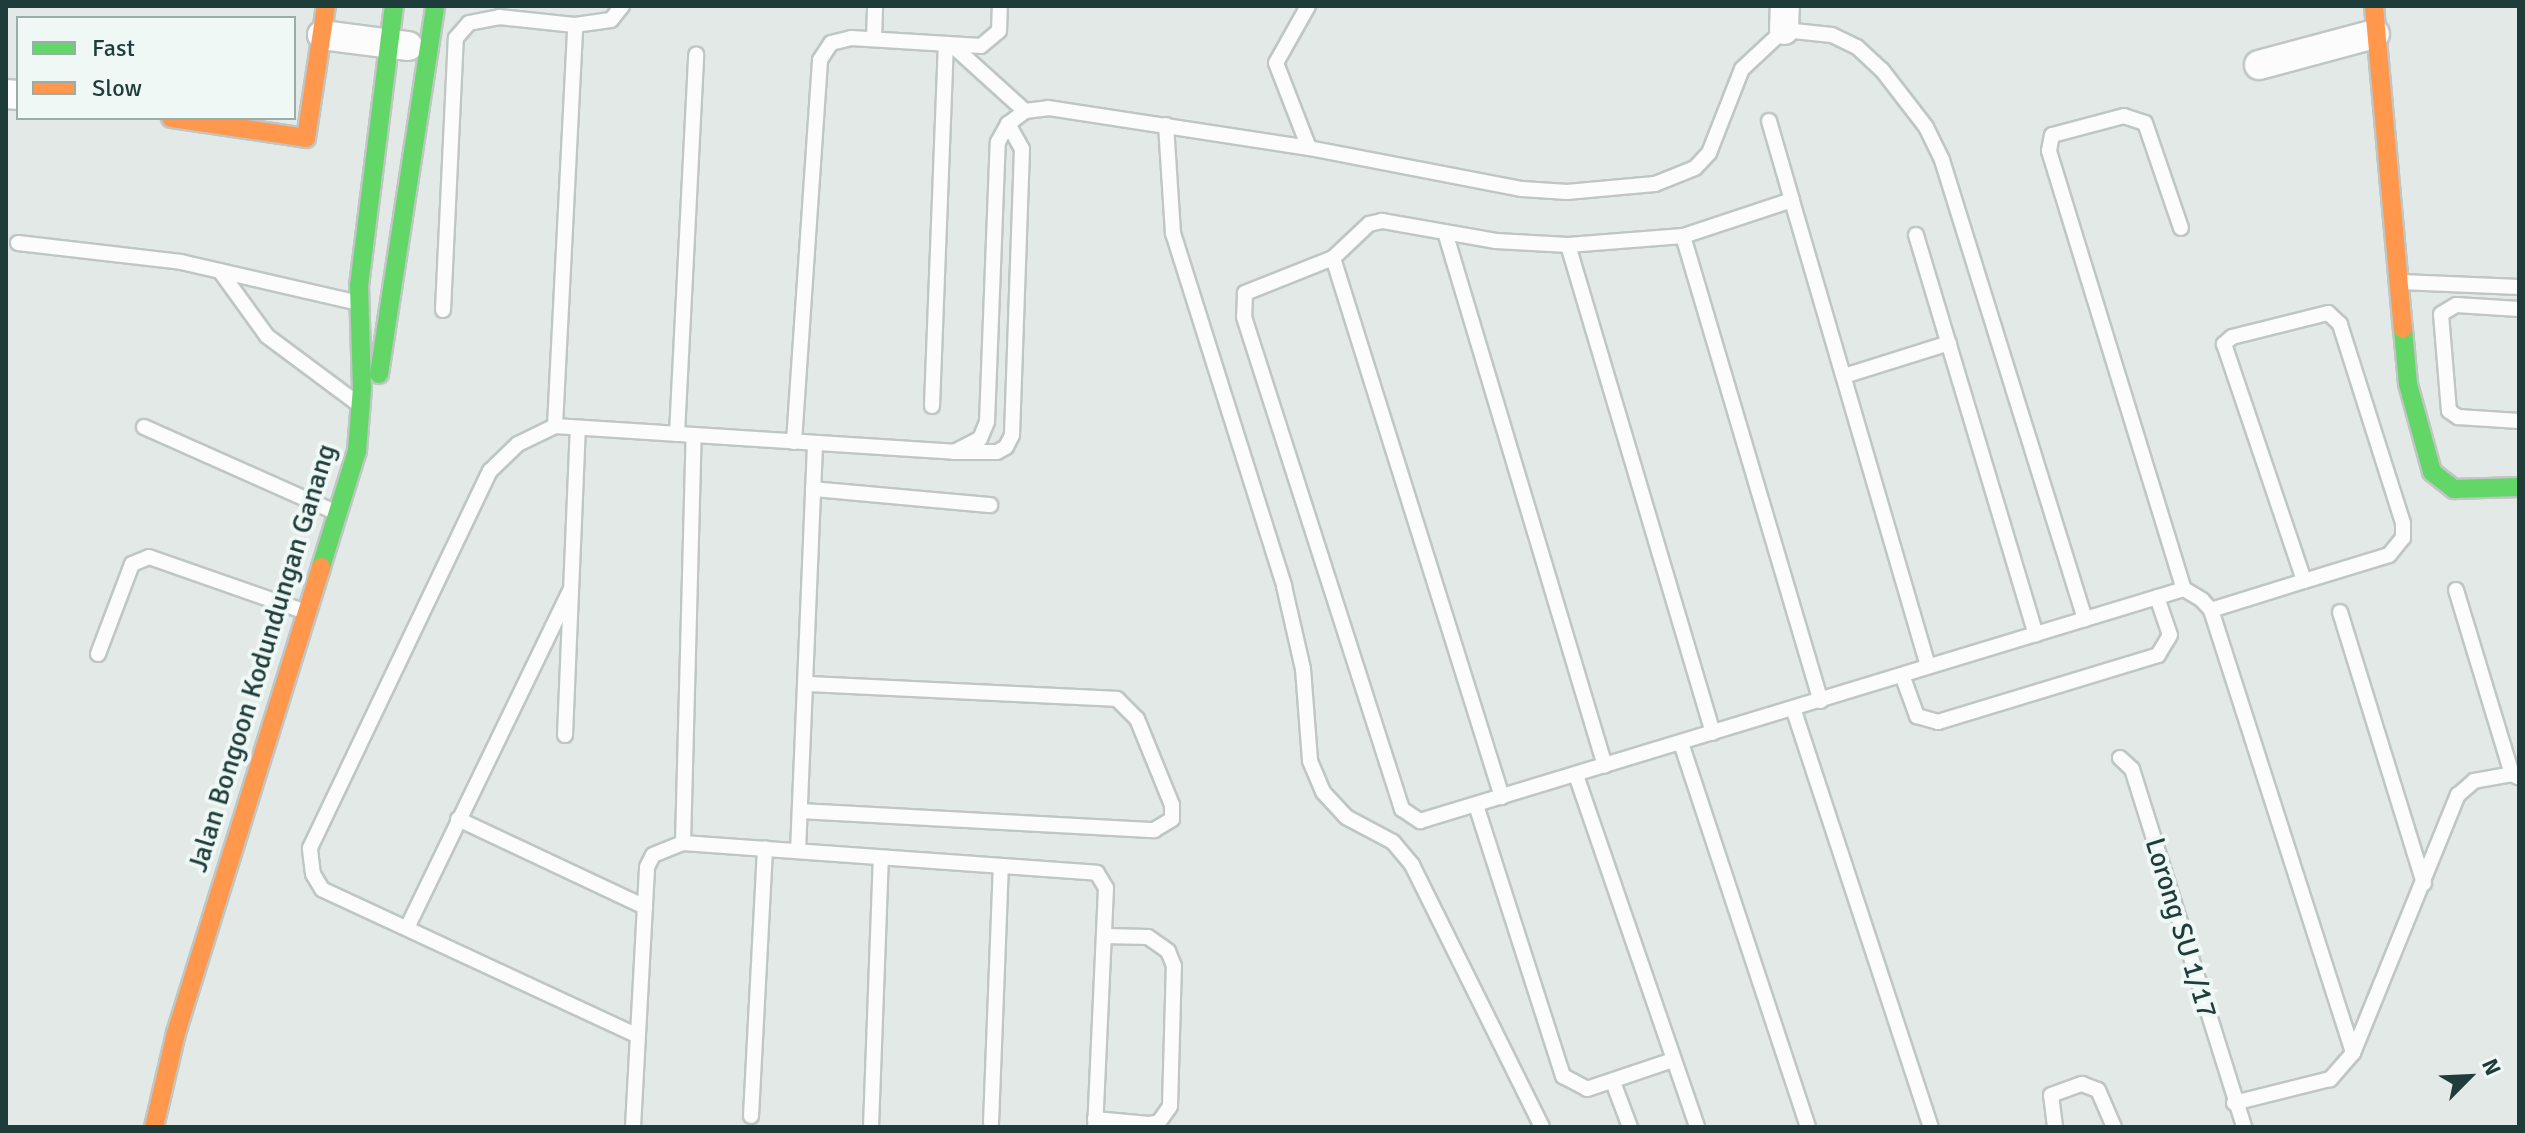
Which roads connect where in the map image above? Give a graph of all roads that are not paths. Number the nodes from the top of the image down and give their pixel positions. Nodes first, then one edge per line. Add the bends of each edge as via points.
1 (326, 6) edge
2 (394, 6) edge
3 (435, 6) edge
4 (622, 6) edge
5 (875, 6) edge
6 (1000, 6) edge
7 (1308, 6) edge
8 (2382, 6) edge
9 (500, 12) edge
10 (2374, 16) edge
11 (1784, 18) edge
12 (575, 25) junction
13 (322, 35) junction
14 (874, 38) junction
15 (389, 44) junction
16 (949, 46) junction
17 (428, 49) junction
18 (696, 54) dead end
19 (2259, 65) dead end
20 (1025, 111) junction
21 (184, 120) edge
22 (1769, 121) dead end
23 (1008, 124) junction
24 (1166, 125) junction
25 (1309, 148) junction
26 (1792, 200) junction
27 (2181, 228) dead end
28 (1445, 232) junction
29 (1916, 235) dead end
30 (1683, 236) junction
31 (18, 243) dead end
32 (1568, 245) junction
33 (1333, 258) junction
34 (220, 271) junction
35 (2397, 282) junction
36 (2444, 284) junction
37 (2519, 287) edge
38 (358, 303) junction
39 (2456, 305) junction
40 (2519, 309) edge
41 (443, 310) dead end
42 (1949, 343) junction
43 (1844, 376) junction
44 (932, 406) dead end
45 (362, 407) junction
46 (2519, 421) edge
47 (555, 426) junction
48 (144, 427) dead end
49 (578, 428) junction
50 (677, 434) junction
51 (694, 435) junction
52 (794, 442) junction
53 (815, 443) junction
54 (357, 451) junction
55 (954, 452) junction
56 (2519, 487) edge
57 (813, 489) junction
58 (990, 505) dead end
59 (338, 513) junction
60 (2304, 581) junction
61 (571, 588) junction
62 (2184, 589) junction
63 (2456, 590) dead end
64 (2157, 597) junction
65 (2211, 610) junction
66 (2340, 612) dead end
67 (306, 613) junction
68 (2085, 619) junction
69 (2036, 634) junction
70 (98, 654) dead end
71 (1928, 666) junction
72 (1902, 675) junction
73 (805, 684) junction
74 (1821, 701) junction
75 (1794, 711) junction
76 (1713, 733) junction
77 (565, 735) dead end
78 (1681, 743) junction
79 (2120, 758) dead end
80 (1605, 766) junction
81 (1576, 775) junction
82 (2517, 775) edge
83 (1502, 797) junction
84 (1476, 805) junction
85 (800, 811) junction
86 (458, 819) junction
87 (683, 843) junction
88 (765, 848) junction
89 (798, 851) junction
90 (881, 858) junction
91 (1001, 866) junction
92 (2424, 883) junction
93 (645, 907) junction
94 (407, 928) junction
95 (1104, 936) junction
96 (636, 1035) junction
97 (2353, 1053) junction
98 (1673, 1060) junction
99 (1613, 1082) junction
100 (2234, 1103) junction
101 (751, 1116) dead end
102 (991, 1123) dead end
103 (1095, 1123) edge
104 (155, 1127) edge
105 (633, 1127) edge
106 (871, 1127) edge
107 (1542, 1127) edge
108 (1630, 1127) edge
109 (1697, 1127) edge
110 (1808, 1127) edge
111 (1931, 1127) edge
112 (2055, 1127) edge
113 (2114, 1127) edge
114 (2244, 1127) edge

1 - 13 street
2 - 15 street, Jalan Bongoon Kodundungan Ganang
3 - 17 street
4 - 12 lane via 611,20
5 - 14 lane
6 - 16 lane via 999,31 991,42
7 - 25 lane via 1276,63
8 - 10 lane
9 - 12 lane
9 - 41 lane via 469,23 456,38
10 - 19 street
10 - 35 street
11 - 25 lane via 1742,69 1709,153 1695,168 1655,184 1567,192 1522,189
11 - 68 lane via 1857,47 1926,127 1955,200
12 - 47 lane
13 - 15 street
13 - 21 street via 306,138
14 - 16 lane
14 - 52 lane via 831,43 820,60
15 - 17 street
15 - 38 street, Jalan Bongoon Kodundungan Ganang
16 - 20 lane
16 - 44 lane
17 - 54 street via 377,390
18 - 50 lane
20 - 23 lane
20 - 24 lane via 1048,108
22 - 26 lane
23 - 55 lane via 998,142 987,422 980,439
23 - 55 lane via 1022,149 1012,435 997,452
24 - 25 lane
24 - 107 lane via 1173,233 1284,586 1303,669 1310,761 1323,792 1346,817 1393,842 1412,865
26 - 30 lane
26 - 43 lane
27 - 62 lane via 2145,123 2124,116 2052,135 2049,151
28 - 32 lane
28 - 33 lane via 1382,221 1369,224
28 - 80 lane
29 - 42 lane
30 - 32 lane
30 - 74 lane
31 - 34 lane
32 - 76 lane
33 - 83 lane
33 - 84 lane via 1245,293 1244,317 1402,809 1410,817 1430,821
34 - 38 lane
34 - 45 lane via 267,336
35 - 36 lane
35 - 56 street via 2410,400 2432,472 2454,489
36 - 37 lane
36 - 39 lane
38 - 45 street, Jalan Bongoon Kodundungan Ganang
39 - 40 lane
39 - 46 lane via 2441,314 2449,411 2458,417
42 - 43 lane
42 - 69 lane
43 - 71 lane
45 - 54 street, Jalan Bongoon Kodundungan Ganang
47 - 49 lane
47 - 94 lane via 518,444 490,471 310,848 313,874 322,889
48 - 59 lane
49 - 50 lane
49 - 61 lane
50 - 51 lane
51 - 52 lane
51 - 87 lane
52 - 53 lane
53 - 55 lane
53 - 57 lane
54 - 59 street, Jalan Bongoon Kodundungan Ganang
57 - 58 lane
57 - 73 lane
59 - 67 street, Jalan Bongoon Kodundungan Ganang
60 - 60 lane via 2224,344 2232,337 2328,313 2340,324 2403,523 2403,538 2389,555
60 - 65 lane
61 - 77 lane
61 - 86 lane
62 - 64 lane
62 - 65 lane
63 - 82 lane
64 - 68 lane
64 - 72 lane via 2170,635 2158,655 1953,718 1923,721
65 - 97 lane
66 - 92 lane
67 - 70 lane via 149,557 132,564
67 - 104 street, Jalan Bongoon Kodundungan Ganang via 176,1033
68 - 69 lane
69 - 71 lane
71 - 72 lane
72 - 74 lane
73 - 85 lane
73 - 85 lane via 1117,699 1137,719 1172,805 1172,819 1154,830
74 - 75 lane
75 - 76 lane
75 - 111 lane
76 - 78 lane
78 - 80 lane
78 - 110 lane
79 - 100 lane, Lorong SU 1/17 via 2132,769
80 - 81 lane
81 - 83 lane
81 - 98 lane
82 - 92 lane via 2464,787
83 - 84 lane
84 - 99 lane via 1563,1076 1580,1089
85 - 89 lane
86 - 93 lane
86 - 94 lane
87 - 88 lane
87 - 93 lane via 653,855 647,867
88 - 89 lane
88 - 101 lane
89 - 90 lane
90 - 91 lane
90 - 106 lane
91 - 95 lane via 1097,873 1106,888
91 - 102 lane
92 - 97 lane
93 - 96 lane
94 - 96 lane
95 - 103 lane
95 - 103 lane via 1148,937 1168,951 1174,966 1170,1106 1159,1122
96 - 105 lane
97 - 100 lane via 2330,1079
98 - 99 lane
98 - 109 lane
99 - 108 lane
100 - 114 lane, Lorong SU 1/17
112 - 113 lane via 2051,1095 2082,1084 2098,1090

